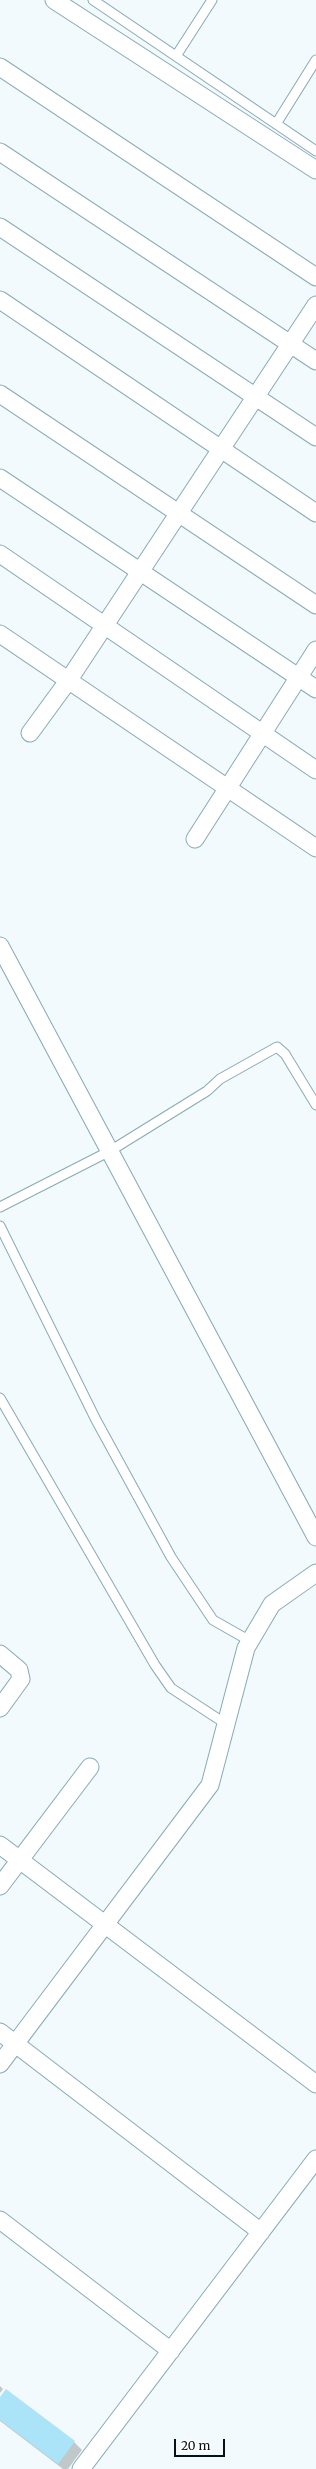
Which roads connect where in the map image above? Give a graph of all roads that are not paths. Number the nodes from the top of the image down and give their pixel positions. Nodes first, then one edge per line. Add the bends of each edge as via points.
1 (54, 0) edge
2 (93, 0) edge
3 (212, 0) edge
4 (176, 56) junction
5 (316, 60) edge
6 (0, 66) edge
7 (276, 124) junction
8 (316, 151) edge
9 (0, 152) edge
10 (316, 170) edge
11 (0, 227) edge
12 (316, 277) edge
13 (0, 300) edge
14 (316, 305) edge
15 (291, 344) junction
16 (316, 361) edge
17 (0, 394) edge
18 (256, 397) junction
19 (316, 437) edge
20 (221, 449) junction
21 (0, 478) edge
22 (179, 513) junction
23 (316, 513) edge
24 (0, 554) edge
25 (141, 571) junction
26 (316, 605) edge
27 (105, 626) junction
28 (0, 634) edge
29 (316, 650) edge
30 (299, 677) junction
31 (68, 681) junction
32 (316, 689) edge
33 (30, 733) dead end
34 (262, 734) junction
35 (316, 770) edge
36 (229, 788) junction
37 (195, 839) dead end
38 (316, 848) edge
39 (0, 946) edge
40 (316, 1105) edge
41 (110, 1151) junction
42 (0, 1207) edge
43 (0, 1226) edge
44 (0, 1398) edge
45 (316, 1537) edge
46 (316, 1573) edge
47 (250, 1641) junction
48 (0, 1654) edge
49 (0, 1708) edge
50 (226, 1724) junction
51 (90, 1767) dead end
52 (0, 1845) edge
53 (20, 1860) junction
54 (0, 1886) edge
55 (104, 1923) junction
56 (0, 2032) edge
57 (15, 2044) junction
58 (0, 2064) edge
59 (316, 2084) edge
60 (316, 2159) edge
61 (0, 2220) edge
62 (261, 2232) junction
63 (171, 2351) junction
64 (81, 2469) edge

1 - 10 street
2 - 4 lane
3 - 4 lane
4 - 7 lane
5 - 7 lane
6 - 12 street
7 - 8 lane
9 - 15 street
11 - 18 street
13 - 20 street
14 - 15 street
15 - 16 street
15 - 18 street
17 - 22 street
18 - 19 street
18 - 20 street
20 - 22 street
20 - 23 street
21 - 25 street
22 - 25 street
22 - 26 street
24 - 27 street
25 - 27 street
25 - 30 street
27 - 31 street
27 - 34 street
28 - 31 street
29 - 30 street
30 - 32 street
30 - 34 street
31 - 33 street
31 - 36 street
34 - 35 street
34 - 36 street
36 - 37 street
36 - 38 street
39 - 41 street
40 - 41 lane via 285,1054 277,1046 220,1079 207,1091
41 - 42 lane
41 - 45 street
43 - 47 lane via 96,1420 171,1557 213,1620
44 - 50 lane via 155,1665 171,1688
46 - 47 street via 272,1604
47 - 50 street
48 - 49 street via 19,1670 21,1679
50 - 55 street via 210,1785
51 - 53 street
52 - 53 street
53 - 54 street
53 - 55 street
55 - 57 street
55 - 59 street
56 - 57 street
57 - 58 street
57 - 62 street
60 - 62 street
61 - 63 street
62 - 63 street
63 - 64 street

